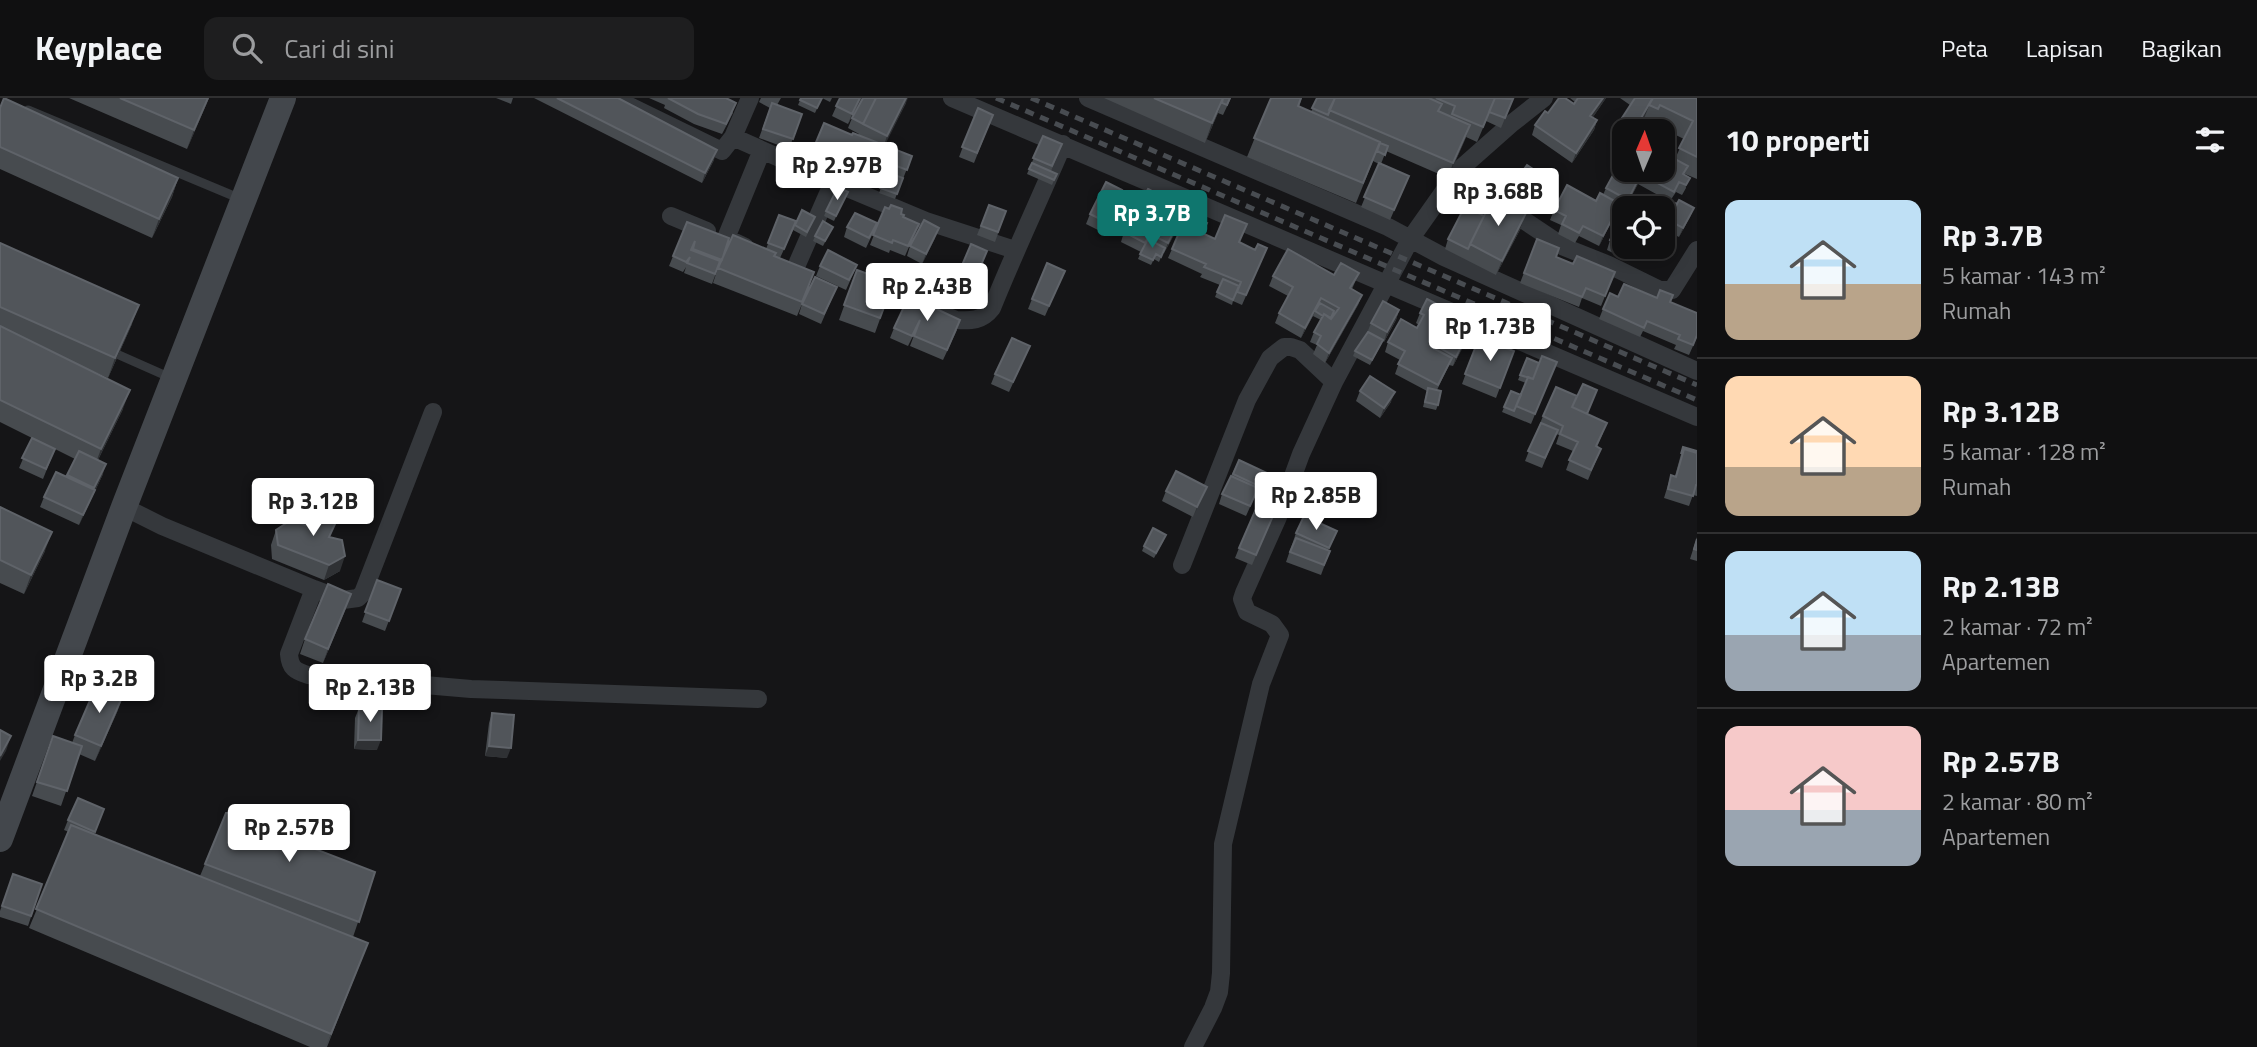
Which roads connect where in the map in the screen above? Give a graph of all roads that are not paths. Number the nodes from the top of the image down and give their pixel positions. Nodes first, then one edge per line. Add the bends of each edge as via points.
1 (283, 98) edge
2 (613, 98) edge
3 (750, 98) edge
4 (952, 98) edge
5 (1088, 98) edge
6 (1544, 98) edge
7 (22, 107) edge
8 (733, 137) junction
9 (1063, 144) junction
10 (762, 150) junction
11 (1459, 170) junction
12 (833, 182) junction
13 (243, 200) junction
14 (671, 216) dead end
15 (1410, 238) junction
16 (726, 239) junction
17 (1015, 250) junction
18 (1697, 250) edge
19 (759, 253) edge
20 (794, 269) edge
21 (857, 278) edge
22 (1690, 279) edge
23 (1387, 285) junction
24 (105, 349) edge
25 (1697, 371) edge
26 (173, 379) junction
27 (1334, 382) junction
28 (433, 412) dead end
29 (1697, 417) edge
30 (124, 506) junction
31 (1182, 565) dead end
32 (313, 589) junction
33 (758, 699) dead end
34 (0, 839) edge
35 (1193, 1047) edge

1 - 13 main road
2 - 8 street via 719,150 727,148
3 - 8 street
4 - 9 street
5 - 15 street
6 - 11 street
7 - 13 lane
8 - 10 street
9 - 17 street
9 - 23 street
10 - 12 street
10 - 16 street
11 - 15 street
11 - 22 street via 1564,247 1660,290
12 - 17 street via 926,221
12 - 20 street
13 - 26 main road
14 - 16 street
15 - 23 street
15 - 25 street
16 - 19 street
17 - 21 street via 992,308 972,321 956,320
18 - 22 street
23 - 27 street
23 - 29 street
24 - 26 lane
26 - 30 main road
27 - 31 street via 1292,347 1284,347 1270,358 1247,400
27 - 35 street via 1242,599 1247,612 1272,624 1280,635 1261,684 1223,844 1219,992
28 - 32 street via 363,593 343,600
30 - 32 street
30 - 34 main road
32 - 33 street via 289,654 289,664 308,675 484,690

